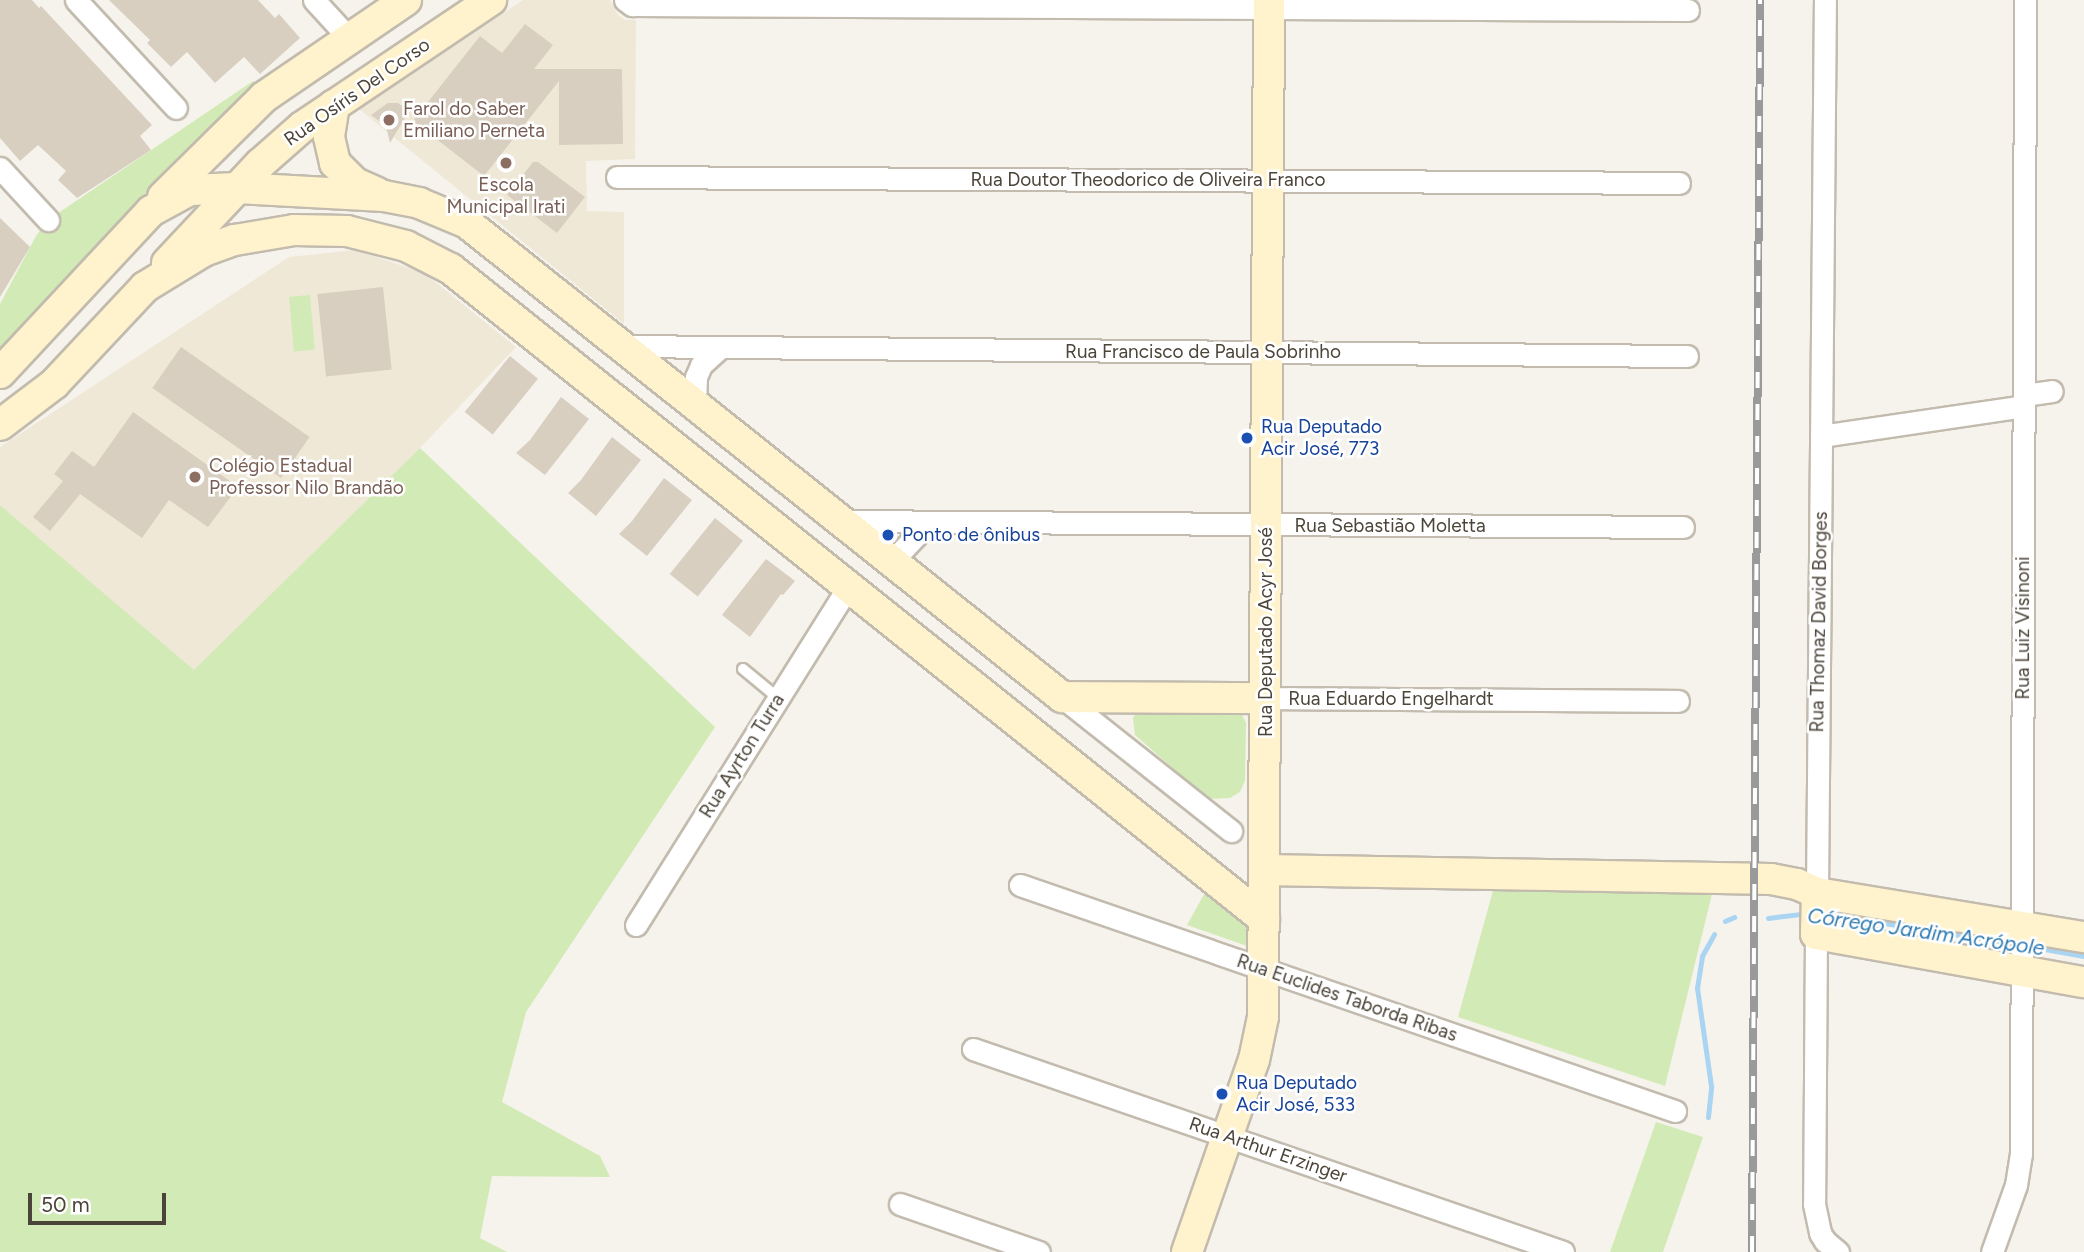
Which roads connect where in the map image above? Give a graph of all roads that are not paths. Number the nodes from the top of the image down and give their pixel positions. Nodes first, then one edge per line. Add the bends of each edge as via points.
1 (76, 0) edge
2 (314, 0) edge
3 (406, 0) edge
4 (491, 0) edge
5 (625, 0) edge
6 (1825, 0) edge
7 (2025, 0) edge
8 (1269, 4) edge
9 (1688, 10) dead end
10 (349, 38) junction
11 (334, 104) junction
12 (176, 108) dead end
13 (0, 168) edge
14 (617, 177) dead end
15 (1268, 181) junction
16 (1679, 183) dead end
17 (237, 188) junction
18 (384, 196) junction
19 (150, 211) junction
20 (48, 220) dead end
21 (145, 287) junction
22 (621, 346) junction
23 (680, 348) junction
24 (720, 348) junction
25 (1267, 353) junction
26 (1687, 356) dead end
27 (0, 373) edge
28 (657, 374) junction
29 (2052, 391) dead end
30 (2024, 401) junction
31 (695, 405) junction
32 (636, 417) junction
33 (0, 425) edge
34 (1821, 436) junction
35 (841, 521) junction
36 (929, 523) junction
37 (1266, 525) junction
38 (1683, 527) dead end
39 (892, 561) junction
40 (848, 587) junction
41 (743, 669) dead end
42 (1062, 697) junction
43 (778, 698) junction
44 (1265, 698) junction
45 (1678, 701) dead end
46 (1231, 831) dead end
47 (1265, 870) junction
48 (1020, 885) dead end
49 (1816, 893) junction
50 (1264, 919) junction
51 (636, 925) dead end
52 (2022, 927) junction
53 (1816, 934) junction
54 (2084, 937) edge
55 (1264, 969) junction
56 (2021, 970) junction
57 (2084, 982) edge
58 (973, 1049) dead end
59 (1675, 1111) dead end
60 (1227, 1136) junction
61 (901, 1204) dead end
62 (1832, 1247) edge
63 (1040, 1252) edge
64 (1187, 1252) edge
65 (1563, 1252) edge
66 (1992, 1252) edge

1 - 12 street
2 - 10 street
3 - 10 street
4 - 11 street, Rua Osíris Del Corso
5 - 8 street via 632,5
6 - 34 street, Rua Thomaz David Borges
7 - 30 street, Rua Luiz Visinoni
8 - 9 street
8 - 15 street, Rua Deputado Acyr José
10 - 19 street via 264,97
11 - 17 street, Rua Osíris Del Corso via 282,144
11 - 18 street via 329,137 335,163 355,183
13 - 20 street
14 - 15 street, Rua Doutor Theodorico de Oliveira Franco
15 - 16 street, Rua Doutor Theodorico de Oliveira Franco
15 - 25 street, Rua Deputado Acyr José
17 - 18 street
17 - 19 street via 190,190
17 - 21 street, Rua Osíris Del Corso
18 - 22 street via 419,202 456,216
19 - 27 street
21 - 32 street via 184,262 235,240 294,230 374,236 432,257 451,269
21 - 33 street via 54,384
22 - 23 street, Rua Francisco de Paula Sobrinho
22 - 28 street
23 - 24 street, Rua Francisco de Paula Sobrinho
23 - 28 street
24 - 25 street, Rua Francisco de Paula Sobrinho
24 - 31 street via 701,365
25 - 26 street, Rua Francisco de Paula Sobrinho
25 - 37 street, Rua Deputado Acyr José
28 - 31 street
28 - 32 street
29 - 30 street
30 - 34 street
30 - 52 street, Rua Luiz Visinoni
31 - 35 street
32 - 40 street
34 - 49 street, Rua Thomaz David Borges
35 - 36 street, Rua Sebastião Moletta
35 - 39 street
36 - 37 street, Rua Sebastião Moletta
36 - 39 street
37 - 38 street, Rua Sebastião Moletta
37 - 44 street, Rua Deputado Acyr José
39 - 40 street via 872,584
39 - 42 street
40 - 43 street, Rua Ayrton Turra
40 - 50 street
41 - 43 lane
42 - 44 street, Rua Eduardo Engelhardt
42 - 46 street
43 - 51 street, Rua Ayrton Turra
44 - 45 street, Rua Eduardo Engelhardt
44 - 47 street, Rua Deputado Acyr José
47 - 49 street via 1755,878 1797,884
47 - 50 street, Rua Deputado Acyr José
48 - 55 street, Rua Euclides Taborda Ribas
49 - 52 street
49 - 53 street, Rua Thomaz David Borges
50 - 55 street, Rua Deputado Acyr José
52 - 54 street
52 - 56 street, Rua Luiz Visinoni
53 - 56 street
53 - 62 street, Rua Thomaz David Borges via 1814,1204 1815,1219
55 - 59 street, Rua Euclides Taborda Ribas
55 - 60 street, Rua Deputado Acyr José via 1260,1037
56 - 57 street
56 - 66 street, Rua Luiz Visinoni via 2020,1170
58 - 60 street, Rua Arthur Erzinger
60 - 64 street, Rua Deputado Acyr José
60 - 65 street, Rua Arthur Erzinger
61 - 63 street

